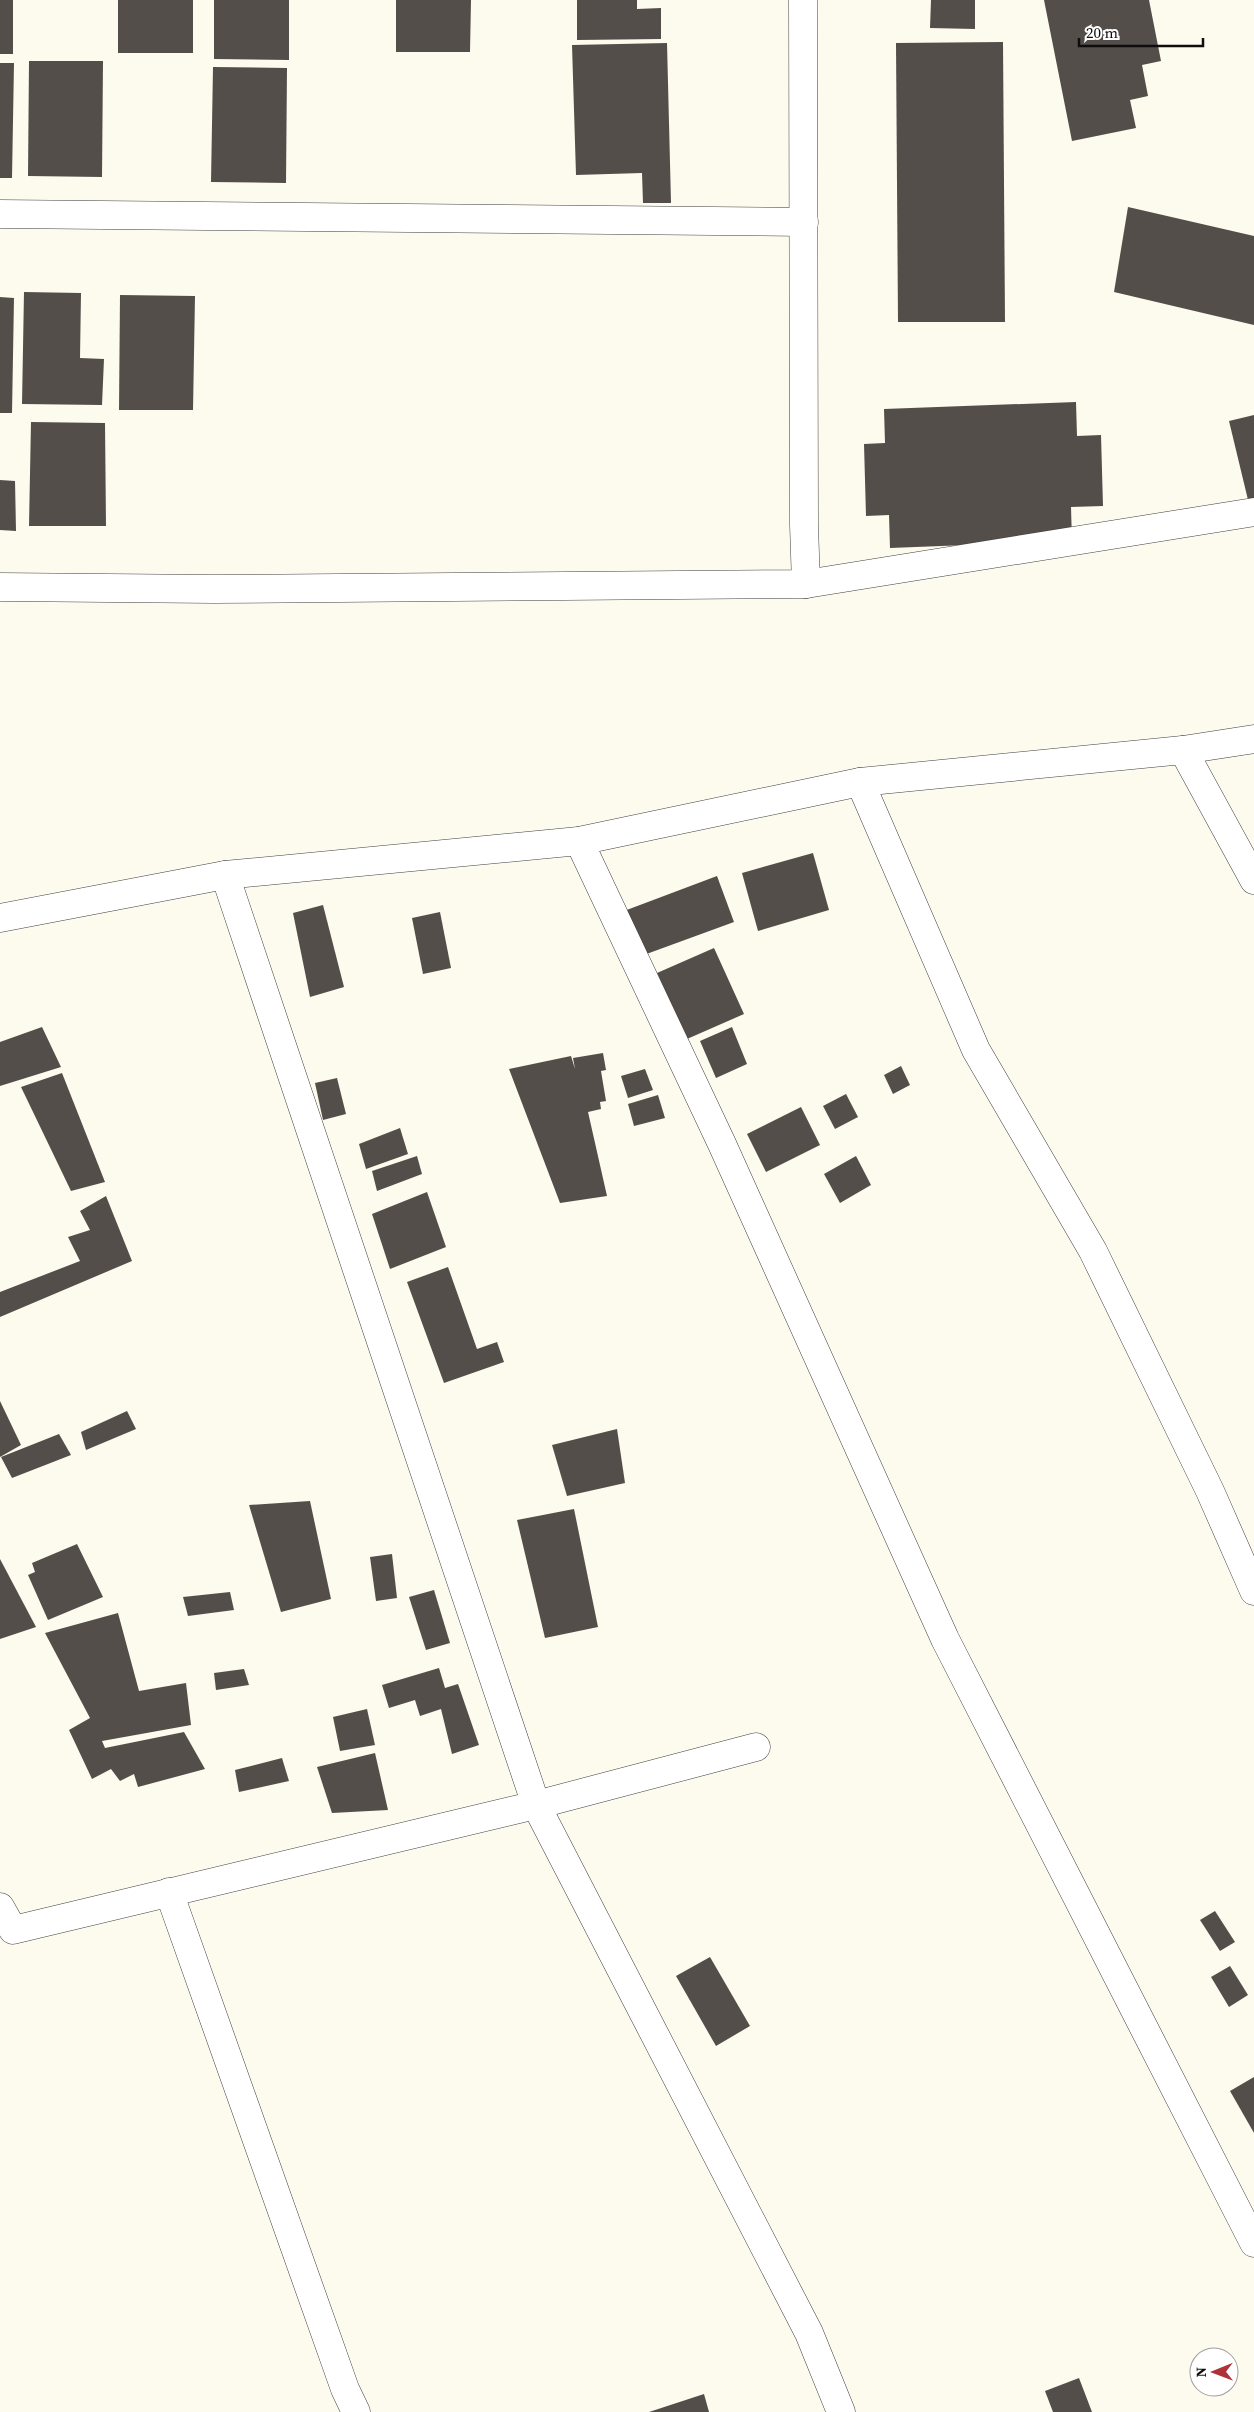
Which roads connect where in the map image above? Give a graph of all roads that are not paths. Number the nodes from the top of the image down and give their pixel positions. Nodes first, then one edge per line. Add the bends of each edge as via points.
1 (803, 0) edge
2 (0, 214) edge
3 (804, 222) junction
4 (1254, 512) edge
5 (806, 584) junction
6 (0, 587) edge
7 (1254, 739) edge
8 (1183, 750) junction
9 (860, 782) junction
10 (579, 841) junction
11 (226, 875) junction
12 (1254, 880) edge
13 (0, 918) edge
14 (1254, 1591) edge
15 (756, 1747) dead end
16 (536, 1805) junction
17 (169, 1892) junction
18 (0, 1907) edge
19 (1254, 2243) edge
20 (356, 2412) edge
21 (841, 2412) edge

1 - 3 street
2 - 3 street
3 - 5 street
4 - 5 street
5 - 6 street via 224,589
7 - 8 street
8 - 9 street
8 - 12 street
9 - 10 street
9 - 14 street via 976,1050 1093,1251 1210,1491
10 - 11 street
10 - 19 street via 722,1144 945,1639
11 - 13 street
11 - 16 street
15 - 16 street
16 - 17 street
16 - 21 street via 809,2333
17 - 18 street via 13,1930
17 - 20 street

